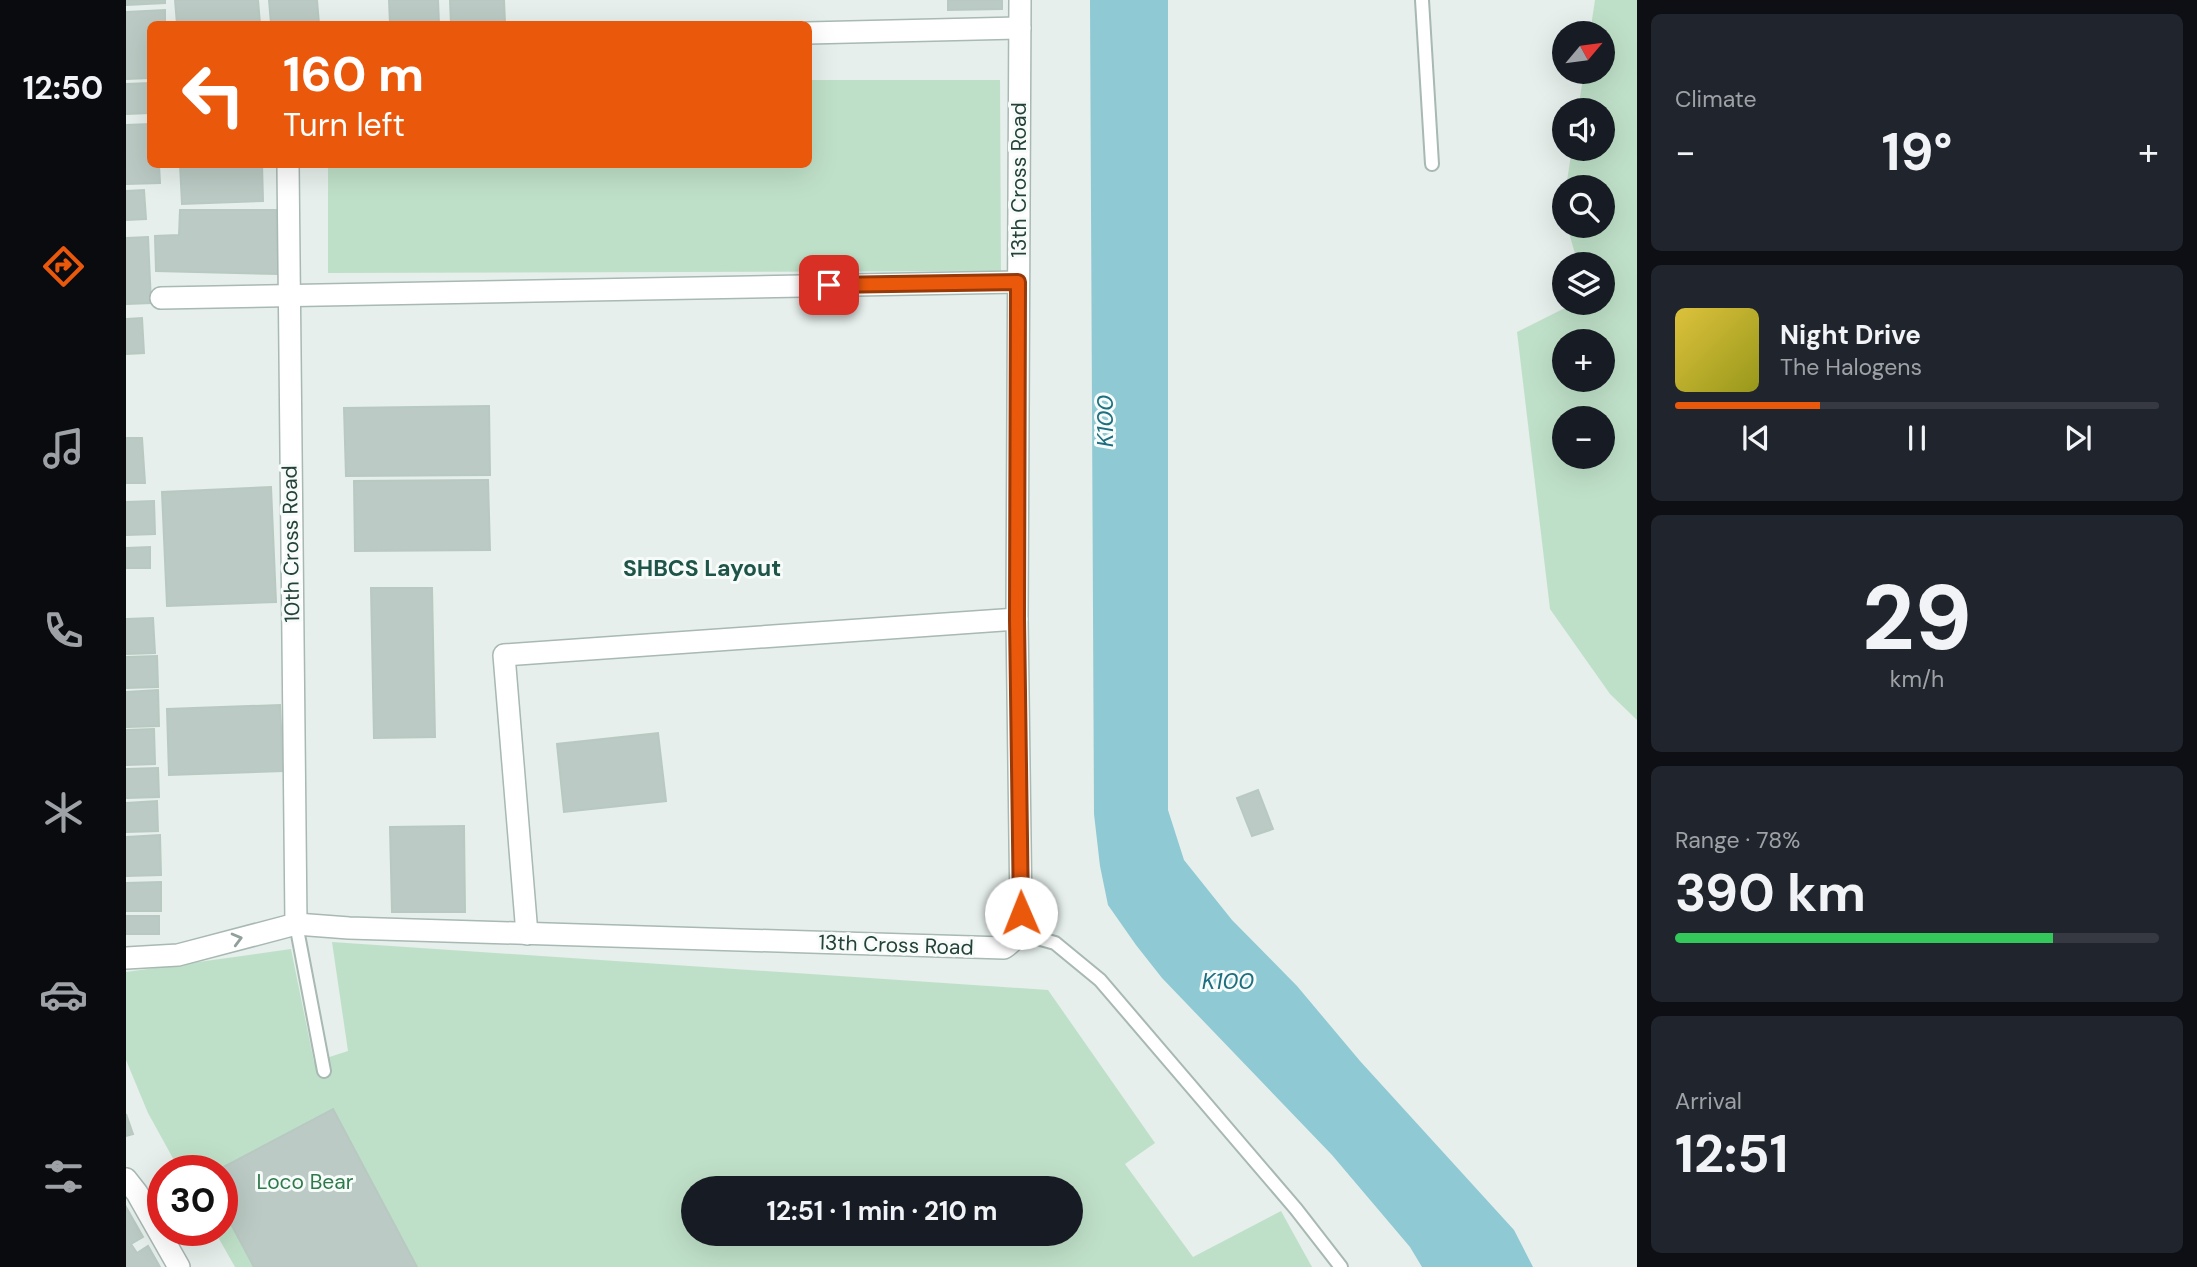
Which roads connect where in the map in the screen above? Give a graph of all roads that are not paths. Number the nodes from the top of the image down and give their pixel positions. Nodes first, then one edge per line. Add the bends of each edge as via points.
1 (1020, 0) edge
2 (1422, 0) edge
3 (1020, 28) junction
4 (812, 33) edge
5 (1432, 164) dead end
6 (288, 168) edge
7 (1018, 282) junction
8 (289, 294) junction
9 (161, 298) dead end
10 (1017, 619) junction
11 (296, 924) junction
12 (1019, 933) junction
13 (527, 934) junction
14 (126, 958) edge
15 (324, 1070) dead end
16 (126, 1179) edge
17 (179, 1267) edge
18 (1342, 1267) edge

1 - 3 street, 13th Cross Road
2 - 5 lane
3 - 4 street
3 - 7 street, 13th Cross Road
6 - 8 street, 10th Cross Road
7 - 8 street
7 - 10 street, 13th Cross Road
8 - 9 street
8 - 11 street, 10th Cross Road
10 - 12 street, 13th Cross Road
10 - 13 street via 504,655
11 - 13 street, 13th Cross Road
14 -> 11 street, 13th Cross Road via 178,955
11 - 15 lane
12 - 13 street, 13th Cross Road via 1004,948
12 - 18 lane via 1055,943 1100,980
16 - 17 street

